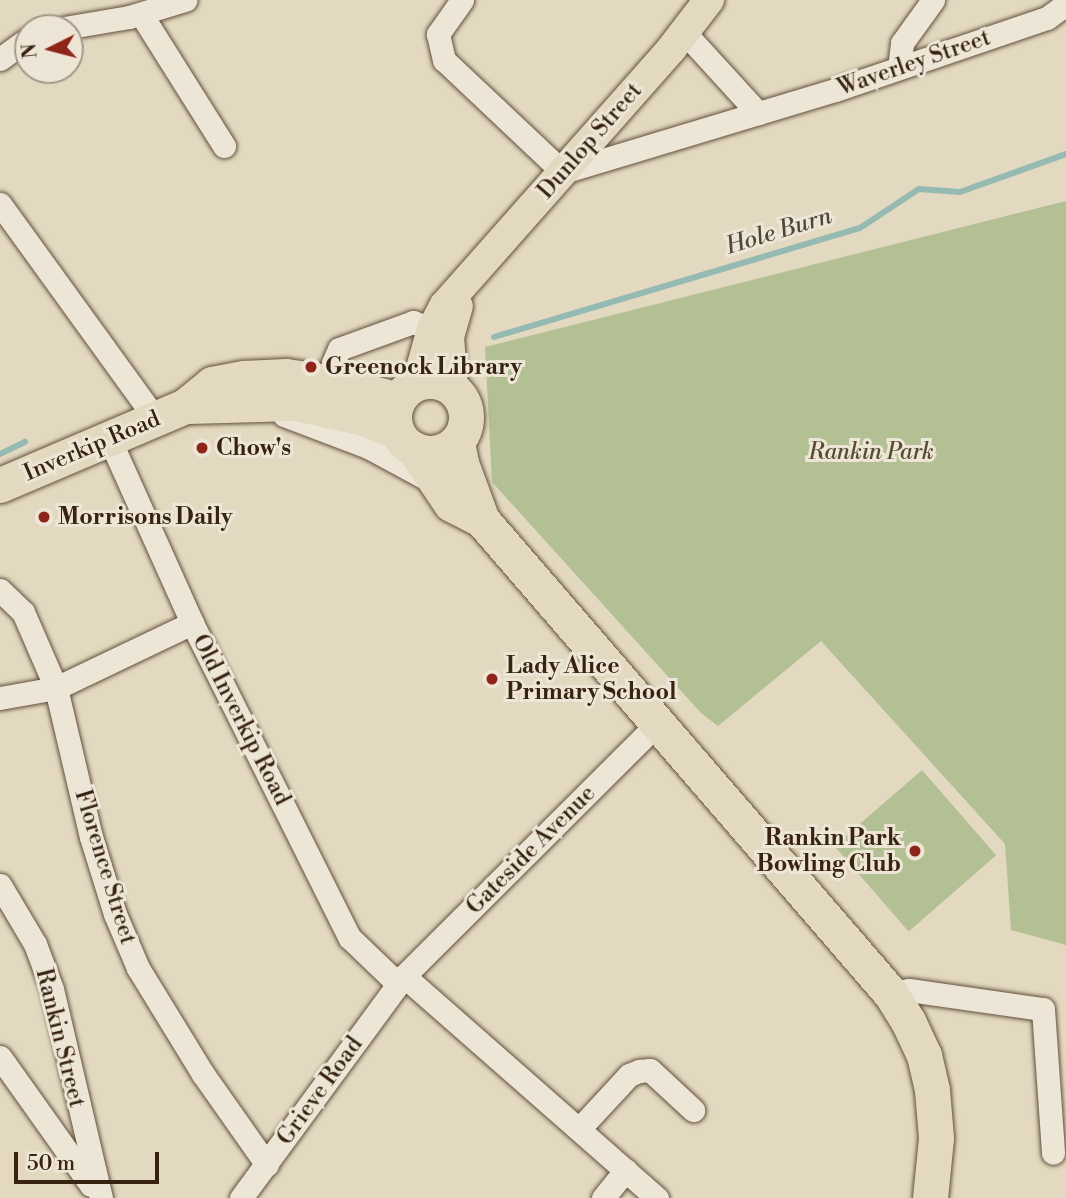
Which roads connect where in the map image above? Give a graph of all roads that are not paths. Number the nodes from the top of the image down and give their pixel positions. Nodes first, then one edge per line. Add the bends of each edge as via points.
1 (185, 0) edge
2 (462, 0) edge
3 (709, 0) edge
4 (933, 0) edge
5 (1066, 4) edge
6 (141, 14) junction
7 (84, 24) edge
8 (684, 32) junction
9 (899, 68) junction
10 (758, 113) junction
11 (224, 146) dead end
12 (563, 172) junction
13 (0, 204) edge
14 (468, 279) junction
15 (432, 329) junction
16 (336, 383) junction
17 (453, 388) junction
18 (258, 404) junction
19 (170, 412) junction
20 (407, 415) junction
21 (109, 438) junction
22 (457, 442) junction
23 (433, 483) junction
24 (0, 485) edge
25 (482, 520) junction
26 (0, 590) edge
27 (192, 623) junction
28 (56, 688) junction
29 (0, 698) edge
30 (657, 724) junction
31 (0, 885) edge
32 (401, 980) junction
33 (891, 995) junction
34 (0, 1058) edge
35 (693, 1110) dead end
36 (580, 1128) junction
37 (1053, 1153) dead end
38 (267, 1165) junction
39 (626, 1170) junction
40 (99, 1195) edge
41 (241, 1198) edge
42 (603, 1198) edge
43 (657, 1198) edge
44 (930, 1198) edge

1 - 6 street
2 - 12 street via 438,34 444,60
3 - 8 main road, Dunlop Street
4 - 9 street via 902,43
5 - 9 street, Waverley Street via 1047,18
6 - 7 street
6 - 11 street
8 - 10 street
8 - 12 main road, Dunlop Street
9 - 10 street, Waverley Street
10 - 12 street, Waverley Street
12 - 14 main road, Dunlop Street
13 - 19 street
14 - 15 main road, Dunlop Street
14 - 17 main road, Dunlop Street via 449,337
15 - 16 street via 412,322 339,349 333,363
15 - 20 main road, Dunlop Street
16 - 19 highway, Inverkip Road via 286,376 244,378 212,384
16 - 20 highway, Inverkip Road
17 - 20 highway via 442,382
17 - 22 highway via 467,413
18 - 19 highway, Inverkip Road
18 - 20 highway, Inverkip Road via 295,403
18 - 23 street via 368,447
19 - 21 highway, Inverkip Road
20 - 22 highway via 441,452
20 - 23 highway
21 - 24 highway, Inverkip Road
21 - 27 street, Old Inverkip Road
22 - 25 highway
23 - 25 highway via 451,504
25 - 30 highway
26 - 28 street, Florence Street via 23,612
27 - 28 street
27 - 32 street, Old Inverkip Road via 350,938
28 - 29 street
28 - 38 street, Florence Street via 91,837 138,968 203,1074
30 - 32 street, Gateside Avenue
30 - 33 highway
31 - 40 street, Rankin Street via 35,944 52,989
32 - 36 street, Old Inverkip Road
32 - 38 street, Grieve Road
33 - 37 street via 909,990 1043,1009
33 - 44 highway via 924,1055 932,1090 936,1138
34 - 40 street
35 - 36 street via 650,1070 639,1071
36 - 39 street, Old Inverkip Road
38 - 41 street, Grieve Road
39 - 42 street
39 - 43 street, Old Inverkip Road

